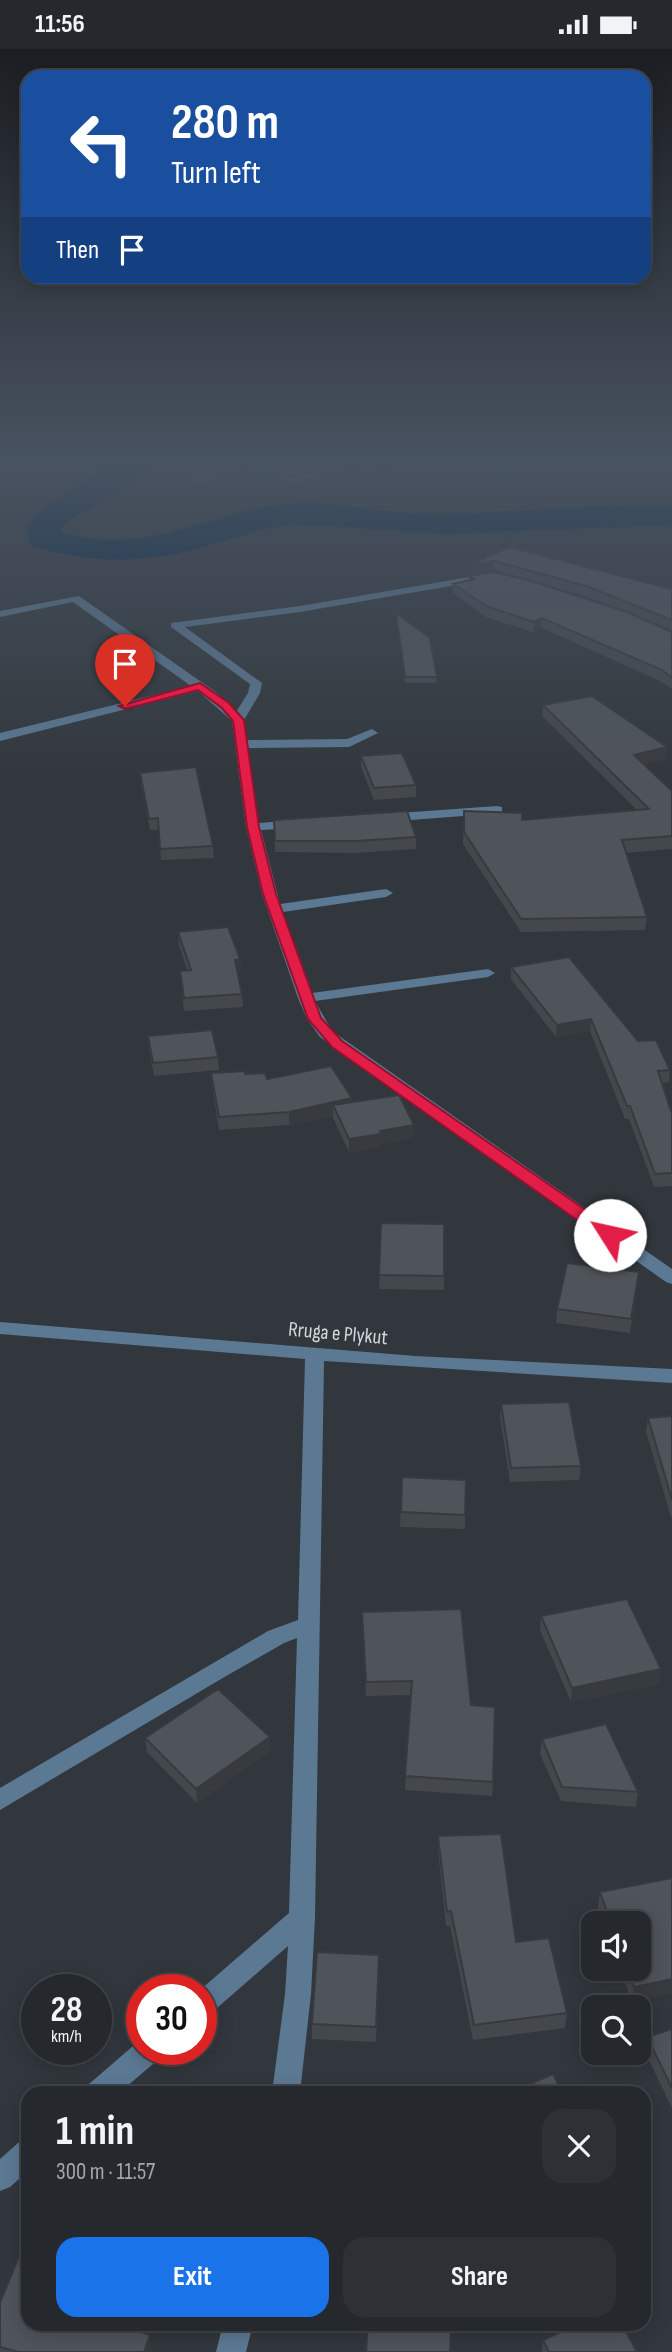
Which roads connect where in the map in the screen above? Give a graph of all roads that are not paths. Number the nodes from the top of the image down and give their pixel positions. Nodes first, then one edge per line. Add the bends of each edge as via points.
1 (506, 578) edge
2 (0, 614) edge
3 (200, 687) junction
4 (238, 720) junction
5 (372, 733) dead end
6 (0, 737) edge
7 (241, 744) junction
8 (497, 810) edge
9 (375, 818) edge
10 (307, 823) edge
11 (253, 827) junction
12 (386, 893) dead end
13 (275, 909) junction
14 (488, 972) dead end
15 (306, 998) junction
16 (672, 1278) edge
17 (0, 1328) edge
18 (315, 1354) junction
19 (672, 1376) edge
20 (307, 1626) junction
21 (0, 1800) edge
22 (302, 1919) junction
23 (217, 1991) edge
24 (131, 2065) edge
25 (107, 2086) edge
26 (287, 2086) edge
27 (21, 2159) edge
28 (0, 2177) edge
29 (236, 2331) edge
30 (231, 2352) edge

1 - 4 street via 484,576 383,596 175,625 256,683
2 - 3 street via 75,598
3 - 4 street
3 - 6 street
4 - 7 street
5 - 7 street via 349,743
7 - 11 street
8 - 9 street
10 - 11 street
11 - 13 street
12 - 13 street
13 - 15 street
14 - 15 street
15 - 16 street via 315,1019 337,1044
17 - 18 street, Rruga e Plykut
18 - 19 street, Rruga e Plykut
18 - 20 street
20 - 21 street via 276,1637
20 - 22 street
22 - 23 street
22 - 26 street
24 - 25 street
27 - 28 street
29 - 30 street

